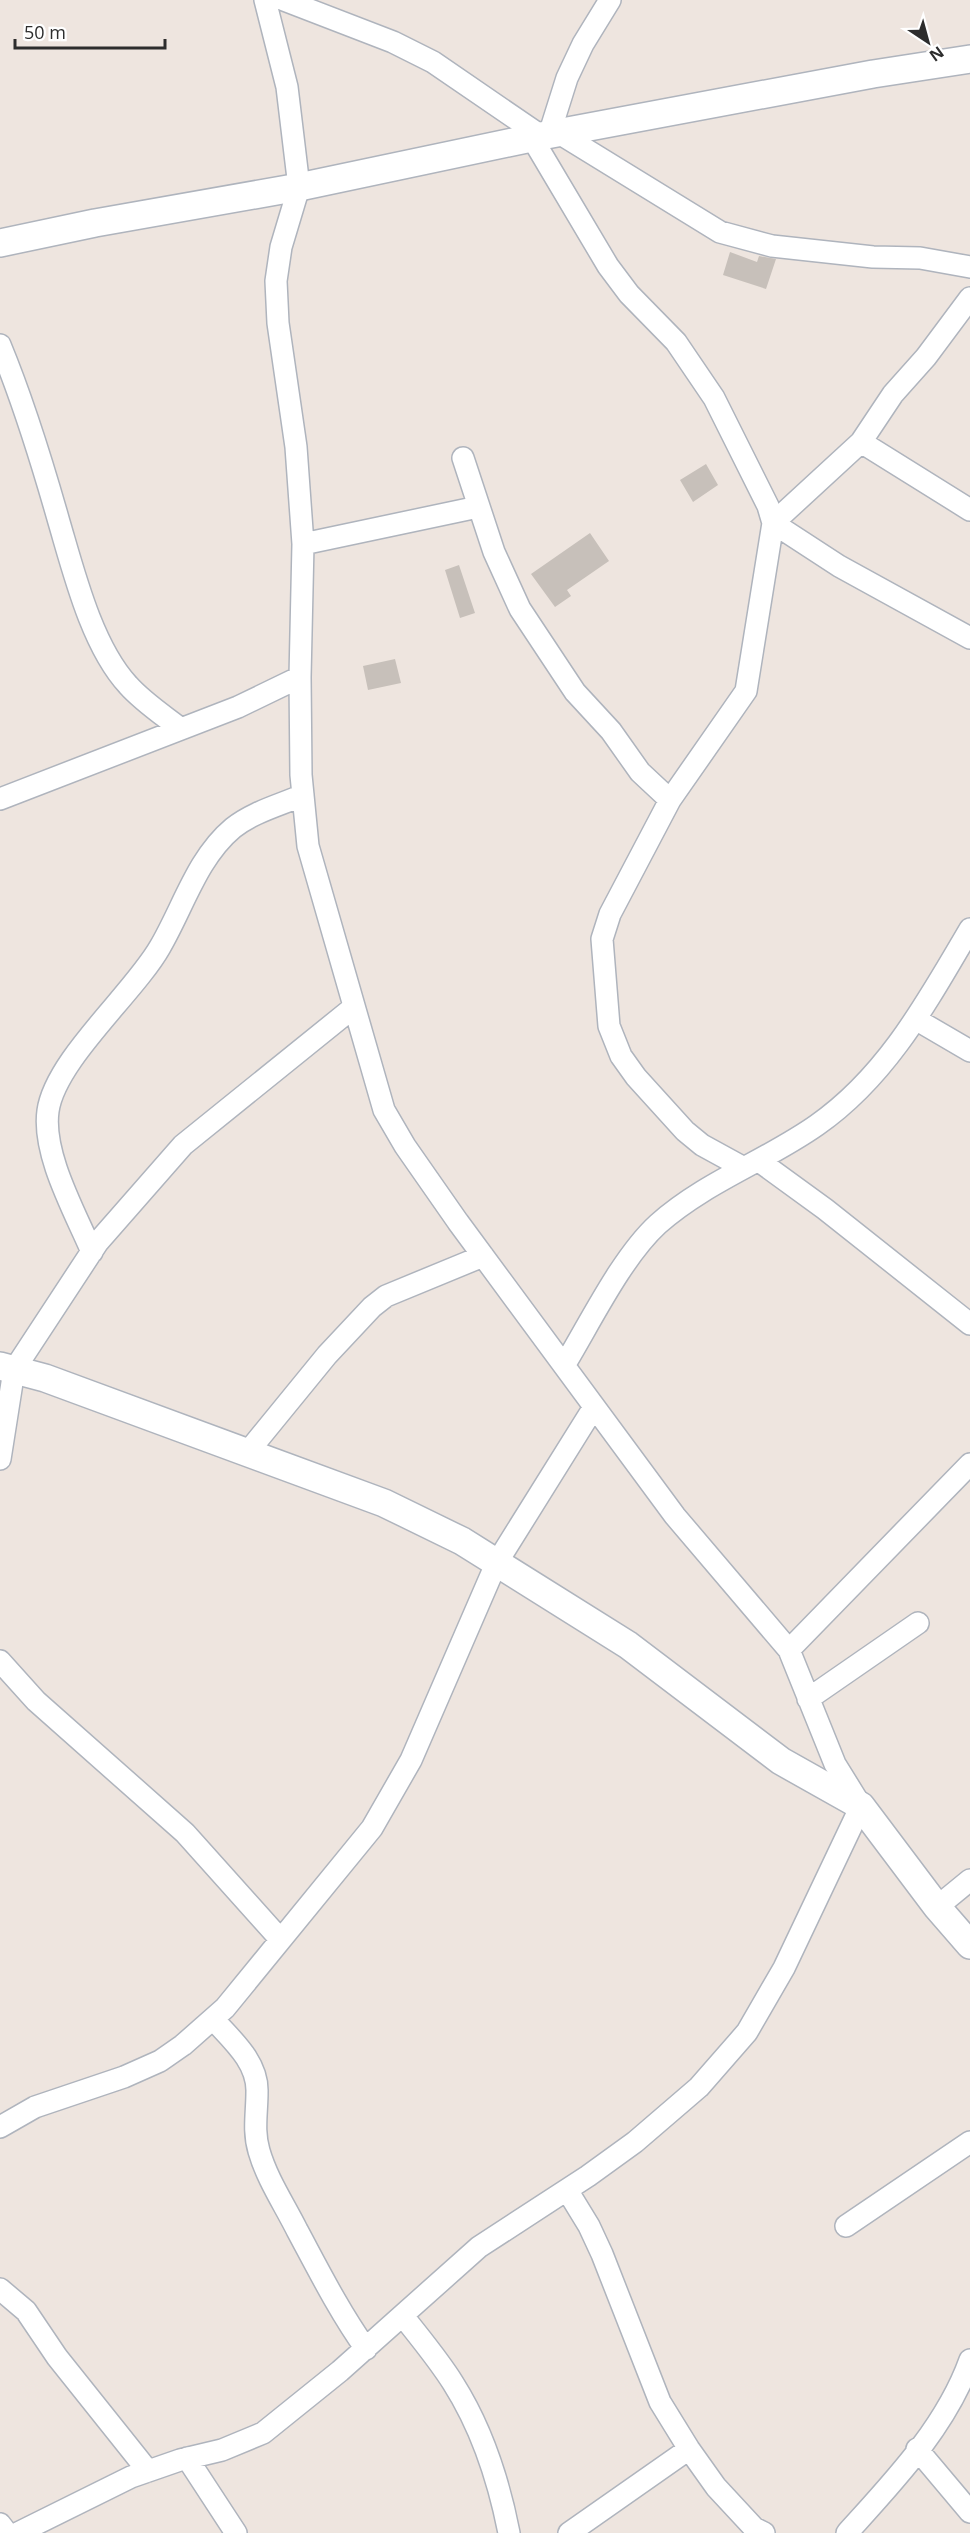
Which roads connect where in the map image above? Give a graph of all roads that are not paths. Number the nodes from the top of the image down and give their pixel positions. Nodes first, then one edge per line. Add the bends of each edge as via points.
1 (265, 0) edge
2 (285, 0) edge
3 (610, 0) edge
4 (970, 58) edge
5 (545, 136) junction
6 (299, 187) junction
7 (0, 243) edge
8 (970, 267) edge
9 (970, 298) edge
10 (0, 345) edge
11 (861, 442) junction
12 (463, 458) dead end
13 (478, 507) junction
14 (970, 510) edge
15 (773, 523) junction
16 (303, 544) junction
17 (970, 638) edge
18 (300, 677) junction
19 (181, 729) junction
20 (303, 795) junction
21 (0, 799) edge
22 (670, 800) junction
23 (970, 929) edge
24 (354, 1007) junction
25 (917, 1020) junction
26 (970, 1051) edge
27 (751, 1165) junction
28 (92, 1252) junction
29 (483, 1256) junction
30 (970, 1324) edge
31 (565, 1364) junction
32 (7, 1368) edge
33 (594, 1407) junction
34 (248, 1453) junction
35 (0, 1459) edge
36 (970, 1464) edge
37 (496, 1564) junction
38 (918, 1623) dead end
39 (789, 1650) junction
40 (0, 1661) edge
41 (808, 1698) junction
42 (861, 1806) junction
43 (970, 1880) edge
44 (938, 1907) junction
45 (280, 1939) junction
46 (970, 1945) edge
47 (213, 2019) junction
48 (0, 2127) edge
49 (970, 2142) edge
50 (567, 2190) junction
51 (846, 2226) dead end
52 (0, 2289) edge
53 (403, 2316) junction
54 (366, 2349) junction
55 (970, 2360) edge
56 (689, 2449) junction
57 (917, 2450) junction
58 (187, 2458) junction
59 (148, 2471) junction
60 (970, 2512) edge
61 (0, 2524) edge
62 (7, 2533) edge
63 (18, 2533) edge
64 (236, 2533) edge
65 (508, 2533) edge
66 (569, 2533) edge
67 (764, 2533) edge
68 (847, 2533) edge

1 - 6 street via 287,87
2 - 5 street via 423,57
3 - 5 street via 583,44
4 - 5 street
5 - 6 street
5 - 8 street via 720,232 772,246 920,258
5 - 15 street via 608,266 629,294 676,342 714,398
6 - 7 street
6 - 16 street via 281,247 276,281
9 - 11 street via 926,357 892,394
10 - 19 street via 20,393 93,626 127,685
11 - 14 street
11 - 15 street
12 - 13 street
13 - 16 street
13 - 22 street via 520,609 575,692 640,772
15 - 17 street via 839,566
15 - 22 street via 746,691
16 - 18 street
18 - 19 street
18 - 20 street
19 - 21 street
20 - 24 street via 308,846
20 - 28 street via 250,817 233,828 215,848 159,950 77,1053 56,1086 46,1131 54,1161
22 - 27 street via 610,914 602,939 609,1026 621,1056 636,1077 685,1131 702,1145
23 - 25 street
24 - 28 street via 183,1145
24 - 29 street via 384,1110
25 - 26 street
25 - 27 street via 879,1071 843,1104 818,1125
27 - 30 street via 825,1209
27 - 31 street via 689,1199 657,1225 633,1252
28 - 32 street
29 - 31 street
29 - 34 street via 394,1292 372,1307 327,1355
31 - 33 street
32 - 34 street via 45,1378
32 - 35 street
33 - 37 street
33 - 39 street via 675,1516
34 - 37 street via 384,1503 462,1541
36 - 39 street
37 - 42 street via 628,1645 781,1761
37 - 45 street via 411,1760 372,1828
38 - 41 street
39 - 41 street
40 - 45 street via 36,1701 184,1833
41 - 42 street via 835,1764
42 - 44 street
42 - 50 street via 784,1968 747,2032 699,2087 635,2142
43 - 44 street
44 - 46 street
45 - 47 street
47 - 48 street via 160,2061 35,2107
47 - 54 street via 253,2069 257,2090 254,2131 273,2185 327,2288
49 - 51 street
50 - 53 street via 479,2247
50 - 56 street via 602,2254 660,2402
52 - 59 street via 26,2311 57,2357
53 - 54 street
53 - 65 street via 454,2384 472,2419 502,2495
54 - 58 street via 262,2433 222,2450
55 - 57 street via 936,2427
56 - 66 street
56 - 67 street via 716,2487 754,2528
57 - 60 street
57 - 68 street
58 - 59 street
58 - 64 street
59 - 63 street
61 - 62 street

